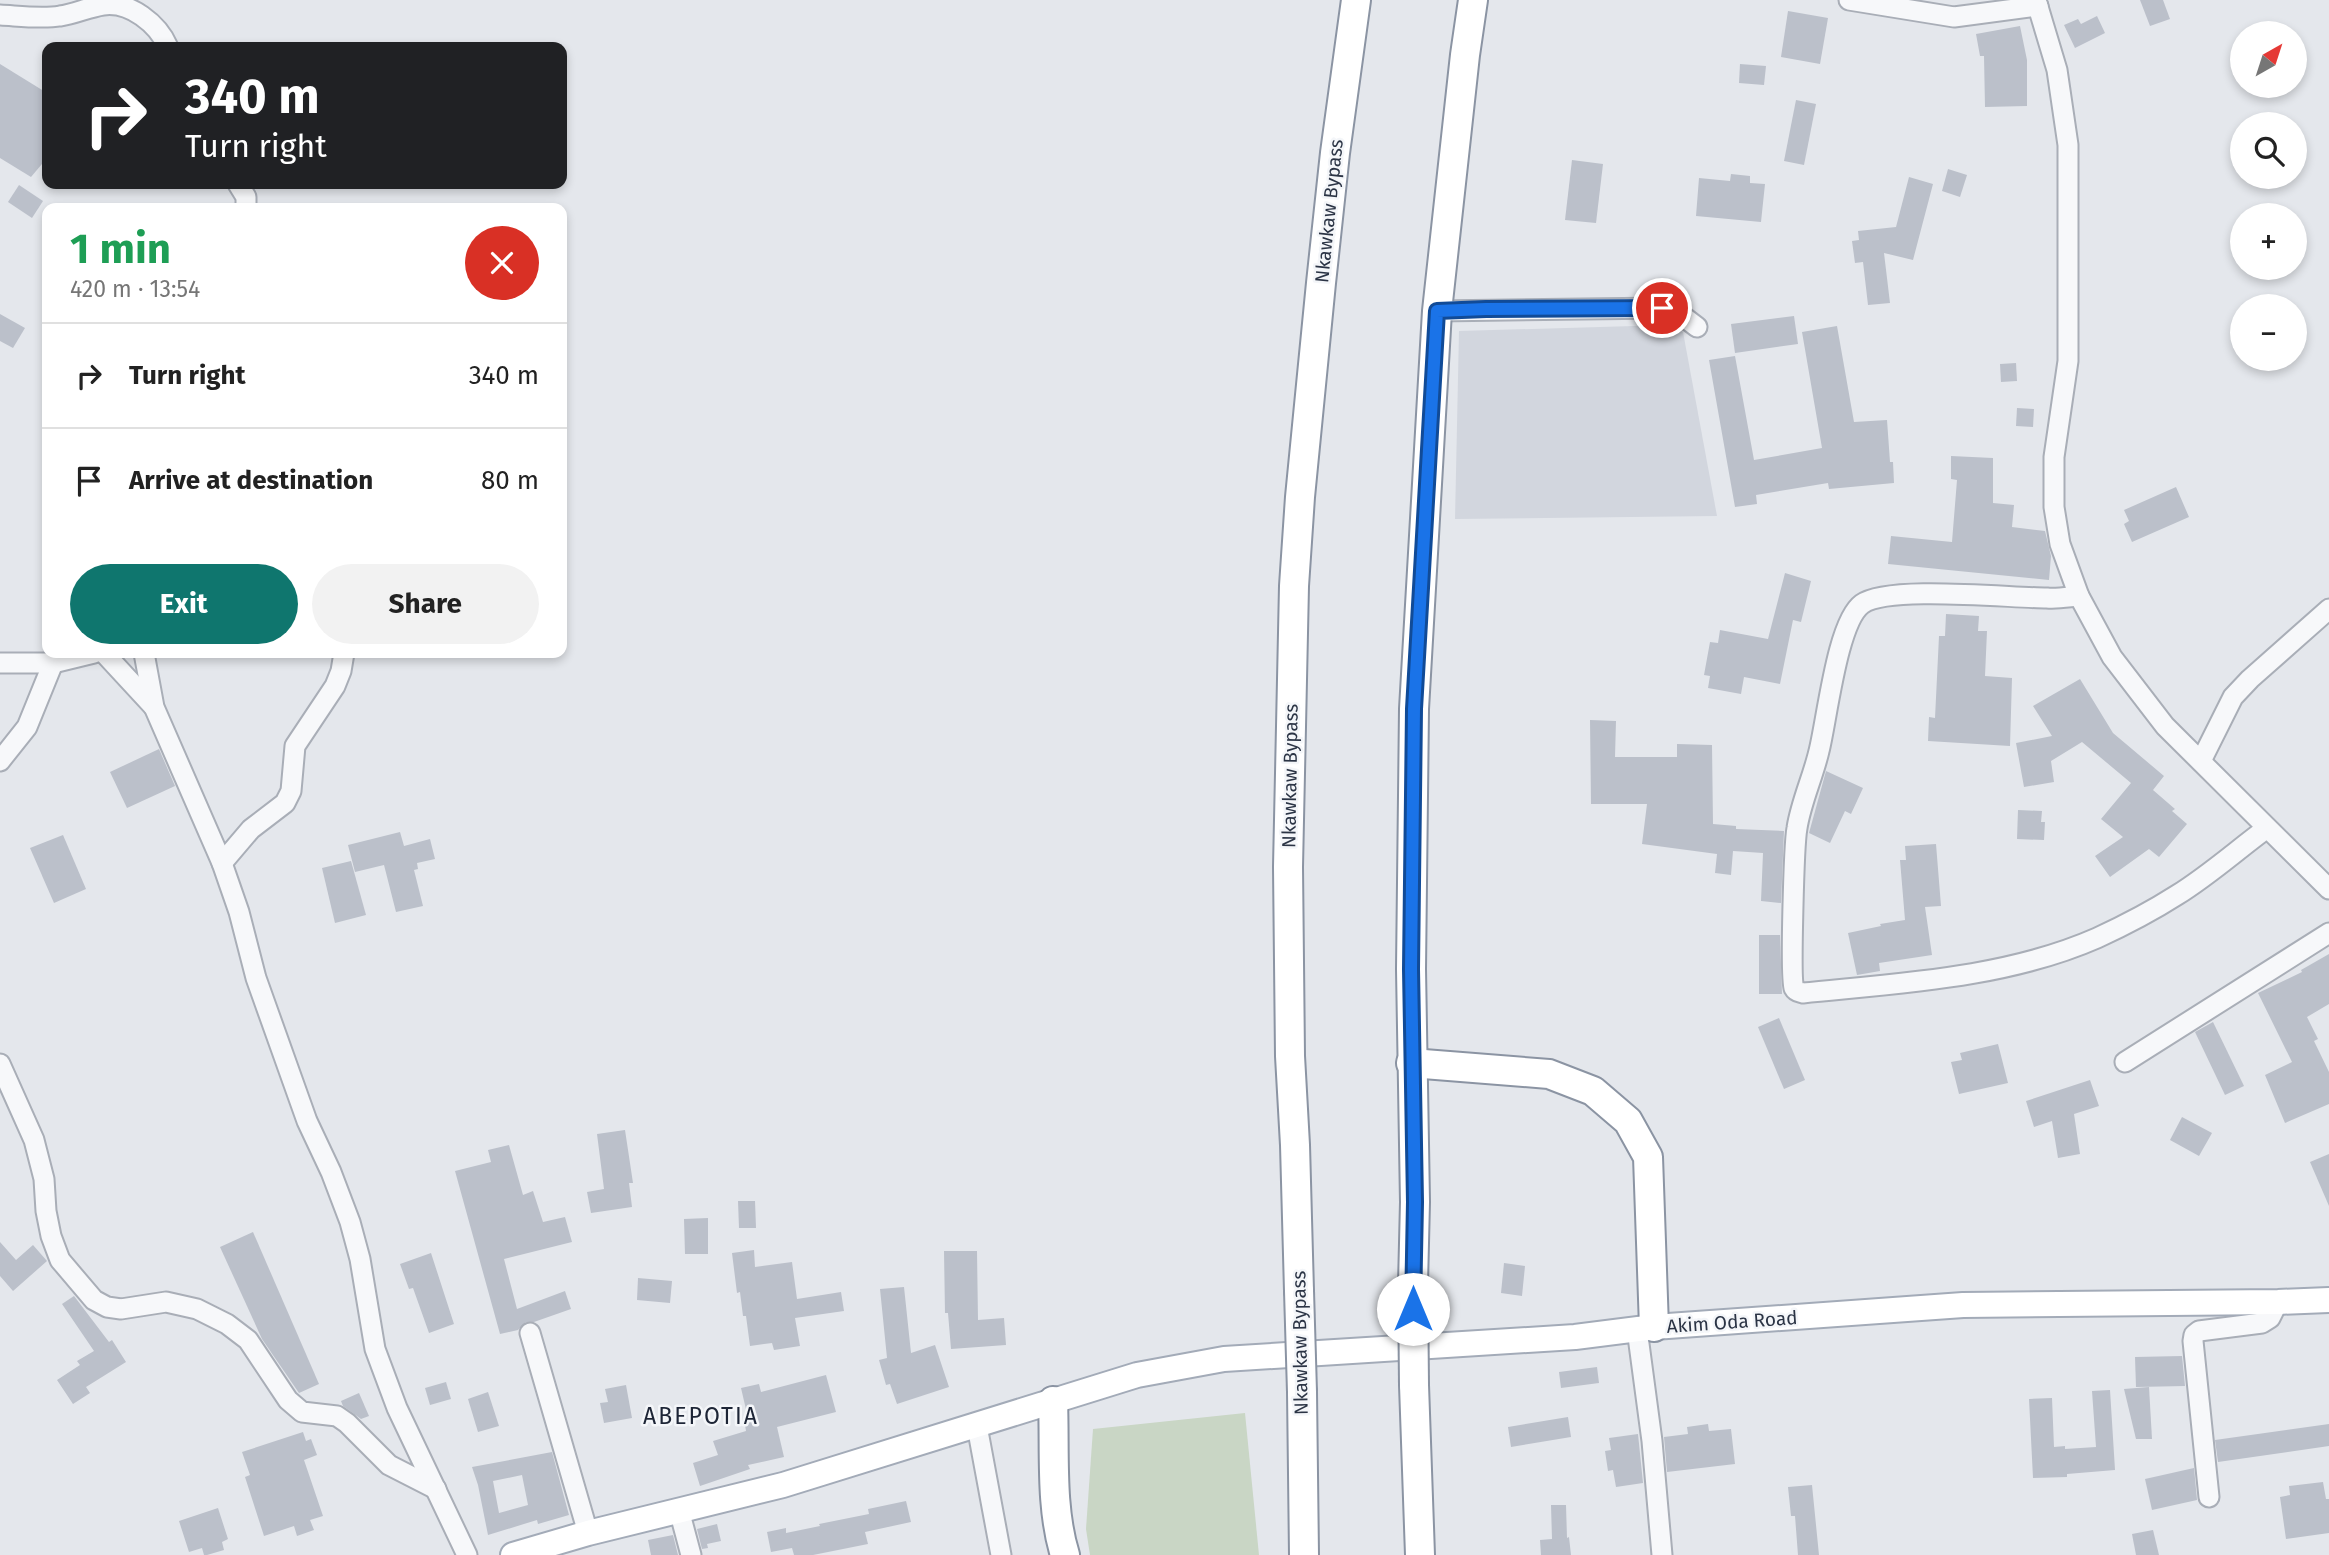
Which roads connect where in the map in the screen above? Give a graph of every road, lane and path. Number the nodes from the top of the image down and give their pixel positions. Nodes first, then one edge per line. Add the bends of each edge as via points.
1 (1356, 0) edge
2 (1473, 0) edge
3 (1849, 0) edge
4 (2037, 3) edge
5 (0, 15) edge
6 (166, 42) edge
7 (1437, 311) junction
8 (1697, 327) dead end
9 (2079, 596) junction
10 (2329, 609) edge
11 (74, 658) edge
12 (109, 658) edge
13 (145, 658) edge
14 (343, 658) edge
15 (0, 663) edge
16 (53, 663) junction
17 (154, 707) junction
18 (0, 761) edge
19 (2201, 761) junction
20 (2267, 828) junction
21 (222, 863) junction
22 (2329, 889) edge
23 (2329, 933) edge
24 (2125, 1062) dead end
25 (1411, 1063) junction
26 (0, 1064) edge
27 (2329, 1300) edge
28 (2278, 1302) junction
29 (1646, 1328) junction
30 (530, 1333) dead end
31 (1053, 1401) junction
32 (977, 1426) junction
33 (436, 1489) junction
34 (2209, 1497) dead end
35 (679, 1510) junction
36 (588, 1533) junction
37 (467, 1555) edge
38 (513, 1555) edge
39 (691, 1555) edge
40 (1001, 1555) edge
41 (1065, 1555) edge
42 (1304, 1555) edge
43 (1420, 1555) edge
44 (1662, 1555) edge

1 - 42 highway, Nkawkaw Bypass, bridge via 1321,283 1294,586 1288,867
2 - 7 highway
3 - 4 street via 1954,17
4 - 9 street via 2057,70 2068,145 2068,361 2054,457 2054,507 2060,544
5 - 6 street via 59,16 106,4 129,8 145,18
7 - 8 street via 1662,308 1676,311
7 - 25 highway via 1414,709
9 - 19 street via 2112,656 2165,726
9 - 20 street via 1903,594 1860,605 1837,659 1819,751 1796,828 1794,987 1803,993 1899,984 2046,957 2097,938 2177,895
10 - 19 street via 2233,697
11 - 16 street
12 - 17 street
13 - 17 street
14 - 21 street via 335,686 295,747 291,791 285,803 251,829
15 - 16 street
16 - 18 street via 27,727
17 - 21 street
19 - 20 street
20 - 22 street
21 - 33 street via 265,1004 349,1222 375,1349
23 - 24 street
25 - 29 highway via 1549,1074 1593,1091 1628,1121 1648,1157
25 - 43 highway, bridge
26 - 33 street via 34,1140 51,1236 60,1260 94,1300 121,1309 166,1303 197,1309 228,1324 248,1340 288,1401 302,1412 337,1416 389,1465
27 - 28 main road, Akim Oda Road
28 - 29 main road, Akim Oda Road via 1963,1305
28 - 34 street via 2270,1318 2262,1322 2194,1335
29 - 31 main road, Akim Oda Road via 1575,1337 1224,1359 1137,1375
29 - 44 street
30 - 36 street
31 - 32 main road, Akim Oda Road
31 - 41 highway via 1056,1501
32 - 35 main road, Akim Oda Road via 783,1485
32 - 40 street
33 - 37 street
35 - 36 main road, Akim Oda Road
35 - 39 street
36 - 38 main road, Akim Oda Road

